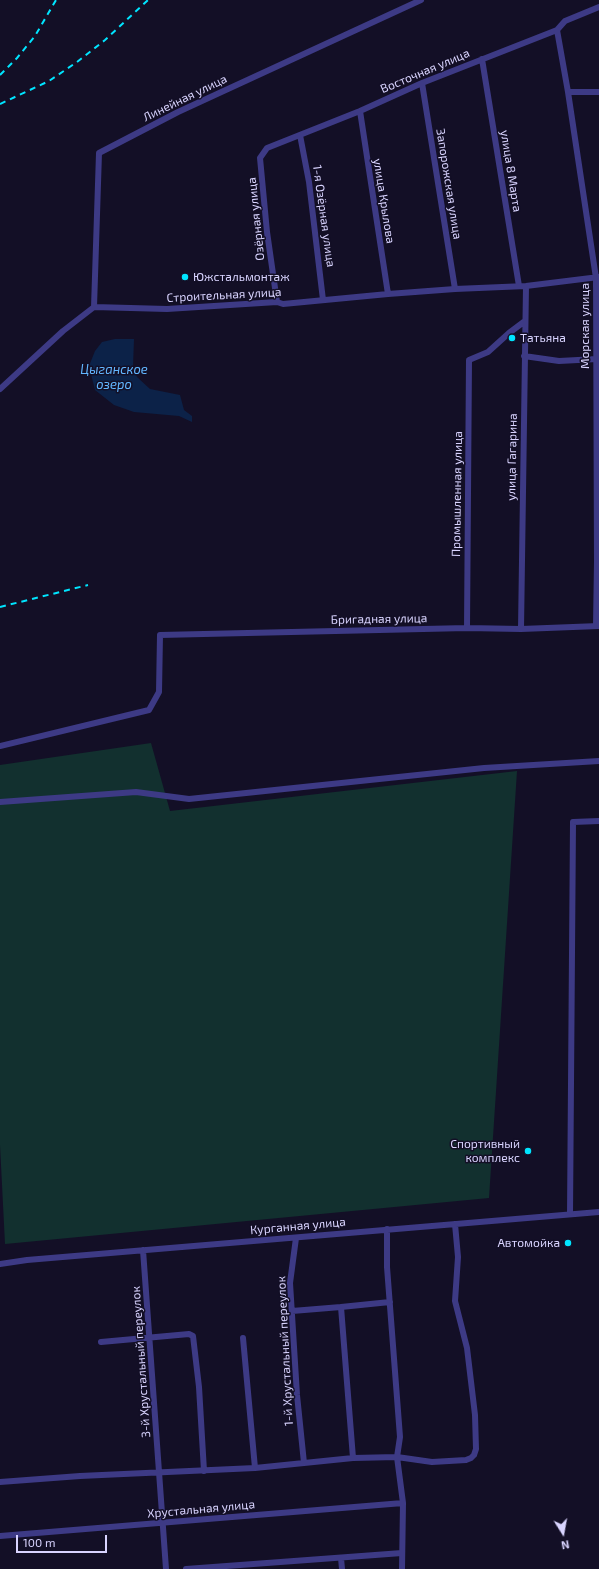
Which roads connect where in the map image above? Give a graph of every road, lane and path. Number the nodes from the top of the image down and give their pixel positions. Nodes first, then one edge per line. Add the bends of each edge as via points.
1 (421, 0) edge
2 (599, 7) edge
3 (557, 30) junction
4 (482, 59) junction
5 (422, 83) junction
6 (568, 92) junction
7 (599, 92) edge
8 (360, 111) junction
9 (300, 135) junction
10 (260, 158) joint
11 (598, 278) edge
12 (519, 286) junction
13 (526, 286) junction
14 (455, 289) junction
15 (388, 294) junction
16 (323, 300) junction
17 (277, 302) junction
18 (94, 307) junction
19 (525, 321) junction
20 (524, 356) junction
21 (597, 358) junction
22 (598, 387) edge
23 (0, 389) edge
24 (598, 431) edge
25 (598, 504) edge
26 (598, 562) edge
27 (597, 626) edge
28 (467, 628) junction
29 (521, 629) junction
30 (0, 746) edge
31 (599, 761) edge
32 (0, 802) edge
33 (599, 821) edge
34 (599, 1212) edge
35 (570, 1214) junction
36 (455, 1224) junction
37 (386, 1229) junction
38 (296, 1238) junction
39 (143, 1250) junction
40 (0, 1264) edge
41 (390, 1302) junction
42 (341, 1307) junction
43 (292, 1311) junction
44 (150, 1337) junction
45 (243, 1338) dead end
46 (101, 1342) dead end
47 (398, 1456) junction
48 (353, 1458) junction
49 (304, 1463) junction
50 (255, 1468) junction
51 (204, 1471) junction
52 (160, 1472) junction
53 (0, 1482) edge
54 (403, 1503) junction
55 (164, 1523) junction
56 (0, 1536) edge
57 (402, 1553) junction
58 (341, 1558) junction
59 (293, 1561) junction
60 (248, 1567) edge
61 (203, 1568) edge
62 (166, 1569) edge
63 (186, 1569) edge
64 (294, 1569) edge
65 (342, 1569) edge
66 (402, 1569) edge

1 - 18 street, Линейная улица via 178,112 99,153
2 - 3 street, Восточная улица via 565,21
3 - 4 street, Восточная улица
3 - 6 street, Морская улица
4 - 5 street, Восточная улица
4 - 12 street, улица 8 Марта
5 - 8 street, Восточная улица
5 - 14 street, Запорожская улица
6 - 7 street
6 - 11 street, Морская улица
8 - 9 street, Восточная улица
8 - 15 street, улица Крылова
9 - 10 street, Восточная улица via 267,148
9 - 16 street, 1-я Озёрная улица via 309,182
10 - 17 street, Озёрная улица
11 - 13 street, Строительная улица
11 - 21 street, Морская улица
12 - 13 street, Строительная улица
12 - 14 street, Строительная улица
13 - 19 street, улица Гагарина
14 - 15 street, Строительная улица
15 - 16 street, Строительная улица
16 - 17 street, Строительная улица via 284,304
17 - 18 street, Строительная улица via 167,309
18 - 23 street via 63,331
19 - 20 street, улица Гагарина
19 - 28 street, Промышленная улица via 488,352 469,360
20 - 21 street via 559,361
20 - 29 street, улица Гагарина
21 - 22 street, Морская улица
22 - 24 street, Морская улица
24 - 25 street, Морская улица
25 - 26 street, Морская улица
26 - 27 street, Морская улица
27 - 29 street, Бригадная улица
28 - 29 street, Бригадная улица
28 - 30 street, Бригадная улица via 160,635 159,692 149,710
31 - 32 street via 484,768 189,799 136,792
33 - 35 street via 573,822
34 - 35 street, Курганная улица
35 - 36 street, Курганная улица
36 - 37 street, Курганная улица
36 - 47 street via 458,1257 454,1301 471,1370 476,1449 474,1455 466,1460 432,1462
37 - 38 street, Курганная улица
37 - 41 street
38 - 39 street, Курганная улица
38 - 43 street, 1-й Хрустальный переулок via 290,1283
39 - 40 street, Курганная улица
39 - 44 street, 3-й Хрустальный переулок
41 - 42 street
41 - 47 street via 400,1437
42 - 43 street
42 - 48 street
43 - 49 street, 1-й Хрустальный переулок
44 - 46 street
44 - 51 street via 189,1334 193,1336
44 - 52 street, 3-й Хрустальный переулок
45 - 50 street
47 - 48 street
47 - 54 street
48 - 49 street
49 - 50 street
50 - 51 street
51 - 52 street
52 - 53 street
52 - 55 street, 3-й Хрустальный переулок
54 - 55 street, Хрустальная улица
54 - 57 street
55 - 56 street, Хрустальная улица
55 - 62 street, 3-й Хрустальный переулок
57 - 58 street
57 - 66 street
58 - 59 street
58 - 65 street
59 - 60 street
59 - 64 street
60 - 61 street
61 - 63 street

